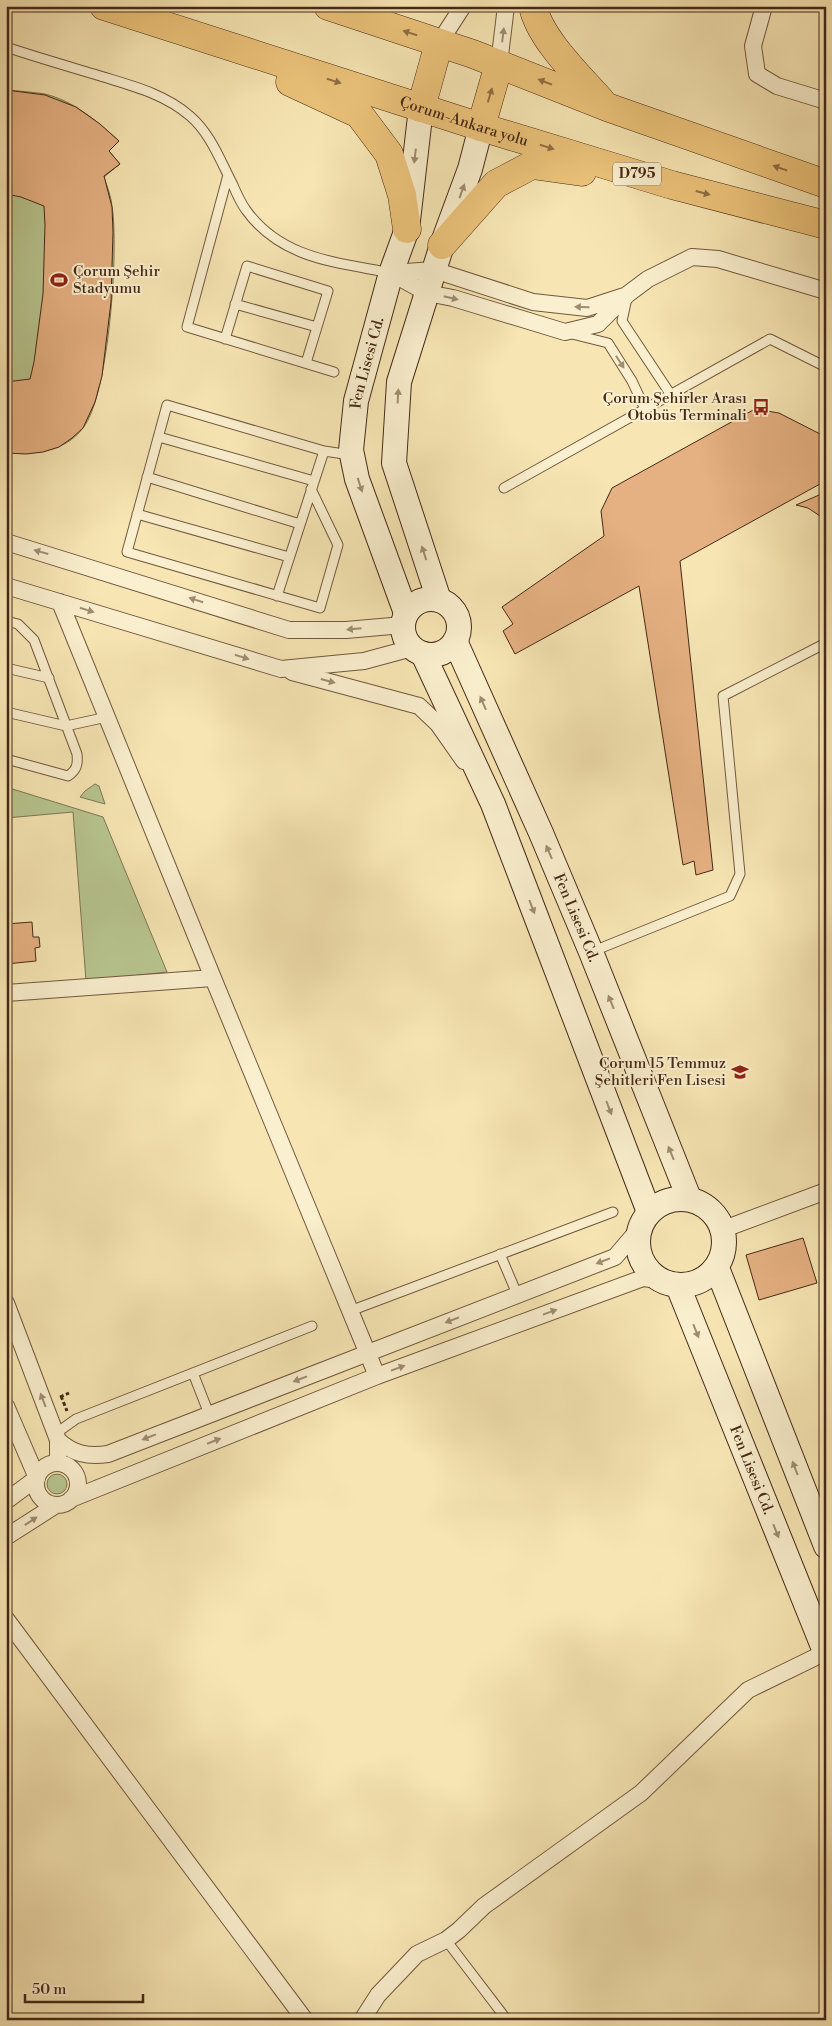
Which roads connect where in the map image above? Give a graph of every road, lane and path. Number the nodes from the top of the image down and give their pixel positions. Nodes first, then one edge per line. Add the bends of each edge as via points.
1 (104, 6) edge
2 (328, 6) edge
3 (463, 6) edge
4 (506, 6) edge
5 (533, 6) edge
6 (764, 6) edge
7 (189, 35) junction
8 (439, 43) junction
9 (6, 48) edge
10 (499, 64) junction
11 (826, 101) edge
12 (607, 107) junction
13 (421, 108) junction
14 (480, 127) junction
15 (228, 175) junction
16 (826, 184) edge
17 (672, 185) junction
18 (826, 225) edge
19 (407, 229) junction
20 (438, 258) junction
21 (391, 273) junction
22 (826, 291) edge
23 (427, 294) junction
24 (628, 294) junction
25 (235, 304) junction
26 (317, 328) junction
27 (565, 332) junction
28 (225, 338) junction
29 (306, 363) junction
30 (826, 366) edge
31 (334, 372) dead end
32 (670, 395) junction
33 (645, 409) junction
34 (159, 437) junction
35 (324, 451) junction
36 (353, 456) junction
37 (148, 477) junction
38 (312, 485) junction
39 (504, 488) dead end
40 (137, 514) junction
41 (300, 524) junction
42 (6, 542) edge
43 (289, 557) junction
44 (6, 586) edge
45 (277, 596) junction
46 (439, 600) junction
47 (60, 602) junction
48 (404, 619) junction
49 (6, 621) edge
50 (455, 641) junction
51 (826, 643) edge
52 (417, 651) junction
53 (6, 668) edge
54 (280, 669) junction
55 (48, 678) junction
56 (6, 712) edge
57 (107, 717) junction
58 (66, 726) junction
59 (6, 759) edge
60 (493, 804) junction
61 (591, 952) junction
62 (212, 978) junction
63 (6, 993) edge
64 (826, 1191) edge
65 (689, 1198) junction
66 (613, 1212) dead end
67 (644, 1221) junction
68 (724, 1229) junction
69 (500, 1254) junction
70 (717, 1268) junction
71 (669, 1283) junction
72 (518, 1294) junction
73 (6, 1304) edge
74 (350, 1311) junction
75 (312, 1326) dead end
76 (367, 1353) junction
77 (193, 1373) junction
78 (378, 1376) junction
79 (6, 1406) edge
80 (209, 1414) junction
81 (57, 1437) junction
82 (87, 1456) junction
83 (62, 1465) junction
84 (37, 1478) junction
85 (6, 1501) edge
86 (64, 1502) junction
87 (6, 1537) edge
88 (826, 1546) edge
89 (6, 1619) edge
90 (826, 1652) edge
91 (446, 1940) junction
92 (305, 2020) edge
93 (362, 2020) edge
94 (507, 2020) edge

1 - 7 highway, Çorum-Ankara yolu / D795
8 -> 2 highway
3 - 8 street
10 -> 4 street
5 - 12 highway via 534,15 557,52
6 - 11 street via 753,46 757,74 777,86
7 -> 13 highway, Çorum-Ankara yolu / D795
7 - 19 highway via 359,114 389,154 402,195
8 - 10 highway
8 - 13 highway
9 - 15 lane via 147,90 176,105 201,128
12 -> 10 highway
14 -> 10 highway
16 -> 12 highway
13 - 14 highway, Çorum-Ankara yolu / D795
13 -> 19 street, Fen Lisesi Cd.
14 -> 17 highway, Çorum-Ankara yolu / D795
20 -> 14 street via 470,170
15 - 21 lane via 244,208 271,237 315,258
15 - 28 lane via 187,327
17 -> 18 highway, Çorum-Ankara yolu / D795
17 - 20 highway via 532,165 496,184
19 - 21 street, Fen Lisesi Cd.
20 - 21 street
20 - 23 street
24 -> 20 street via 587,308 533,302
21 - 23 street
21 - 36 street, Fen Lisesi Cd. via 356,401 352,426
22 - 24 street via 718,259 692,257 648,279
23 -> 27 street via 452,298
46 -> 23 street via 394,463 399,382
24 - 27 street via 598,324
24 - 32 lane via 622,321
25 - 26 lane
25 - 26 lane via 247,266 328,291
25 - 28 lane
26 - 29 lane
27 -> 33 lane via 608,343
28 - 29 lane
29 - 31 lane
30 - 32 lane via 770,339
32 - 33 lane
33 - 39 lane
34 - 35 lane via 167,405
34 - 37 lane
34 - 38 lane
35 - 36 lane
35 - 38 lane
36 -> 48 street, Fen Lisesi Cd. via 357,479
37 - 40 lane
37 - 41 lane
38 - 41 lane
38 - 45 lane via 338,545 320,608
40 - 43 lane
40 - 45 lane via 127,552
41 - 43 lane
48 -> 42 street via 346,630 289,630
43 - 45 lane
44 - 47 street
46 - 48 street via 420,600
46 - 50 street via 457,616 459,624
47 -> 54 street
47 - 57 street
48 - 52 street via 406,641
49 - 55 lane via 18,624 34,640
50 - 52 street via 441,653 432,655
61 -> 50 street, Fen Lisesi Cd.
51 - 61 lane via 723,696 740,874 730,896
52 - 54 street via 364,661
52 - 60 street
53 - 55 lane
54 -> 60 street via 419,706 438,724
55 - 58 lane
56 - 58 lane
57 - 58 lane
57 - 62 street
58 - 59 lane via 78,762 75,771 68,776
60 -> 67 street
65 -> 61 street, Fen Lisesi Cd.
62 - 63 street
62 - 74 street
64 - 68 street
65 - 67 street via 667,1200
65 - 68 street via 705,1205 718,1217
66 - 69 lane
67 - 71 street via 638,1249 645,1267
67 -> 72 street via 615,1256
68 - 70 street via 724,1252
69 - 72 lane
69 - 74 lane
70 - 71 street via 700,1282
88 -> 70 street
78 -> 71 street via 643,1278
71 -> 90 street, Fen Lisesi Cd.
72 -> 76 street
81 -> 73 street
74 - 76 street
75 - 77 lane
76 - 78 street
76 -> 80 street
77 - 80 lane
77 - 81 lane via 76,1419
86 -> 78 street
79 - 84 street
80 -> 82 street via 108,1454
81 - 82 street via 71,1450
81 - 83 street
82 - 83 street
83 - 84 street via 45,1467
83 - 86 street via 75,1474 77,1480 75,1493
84 - 85 street
84 - 86 street via 38,1492 46,1502
87 -> 86 street
89 - 92 street
90 - 91 street via 748,1690 641,1793 484,1906
91 - 93 street via 417,1954 378,1995
91 - 94 lane

